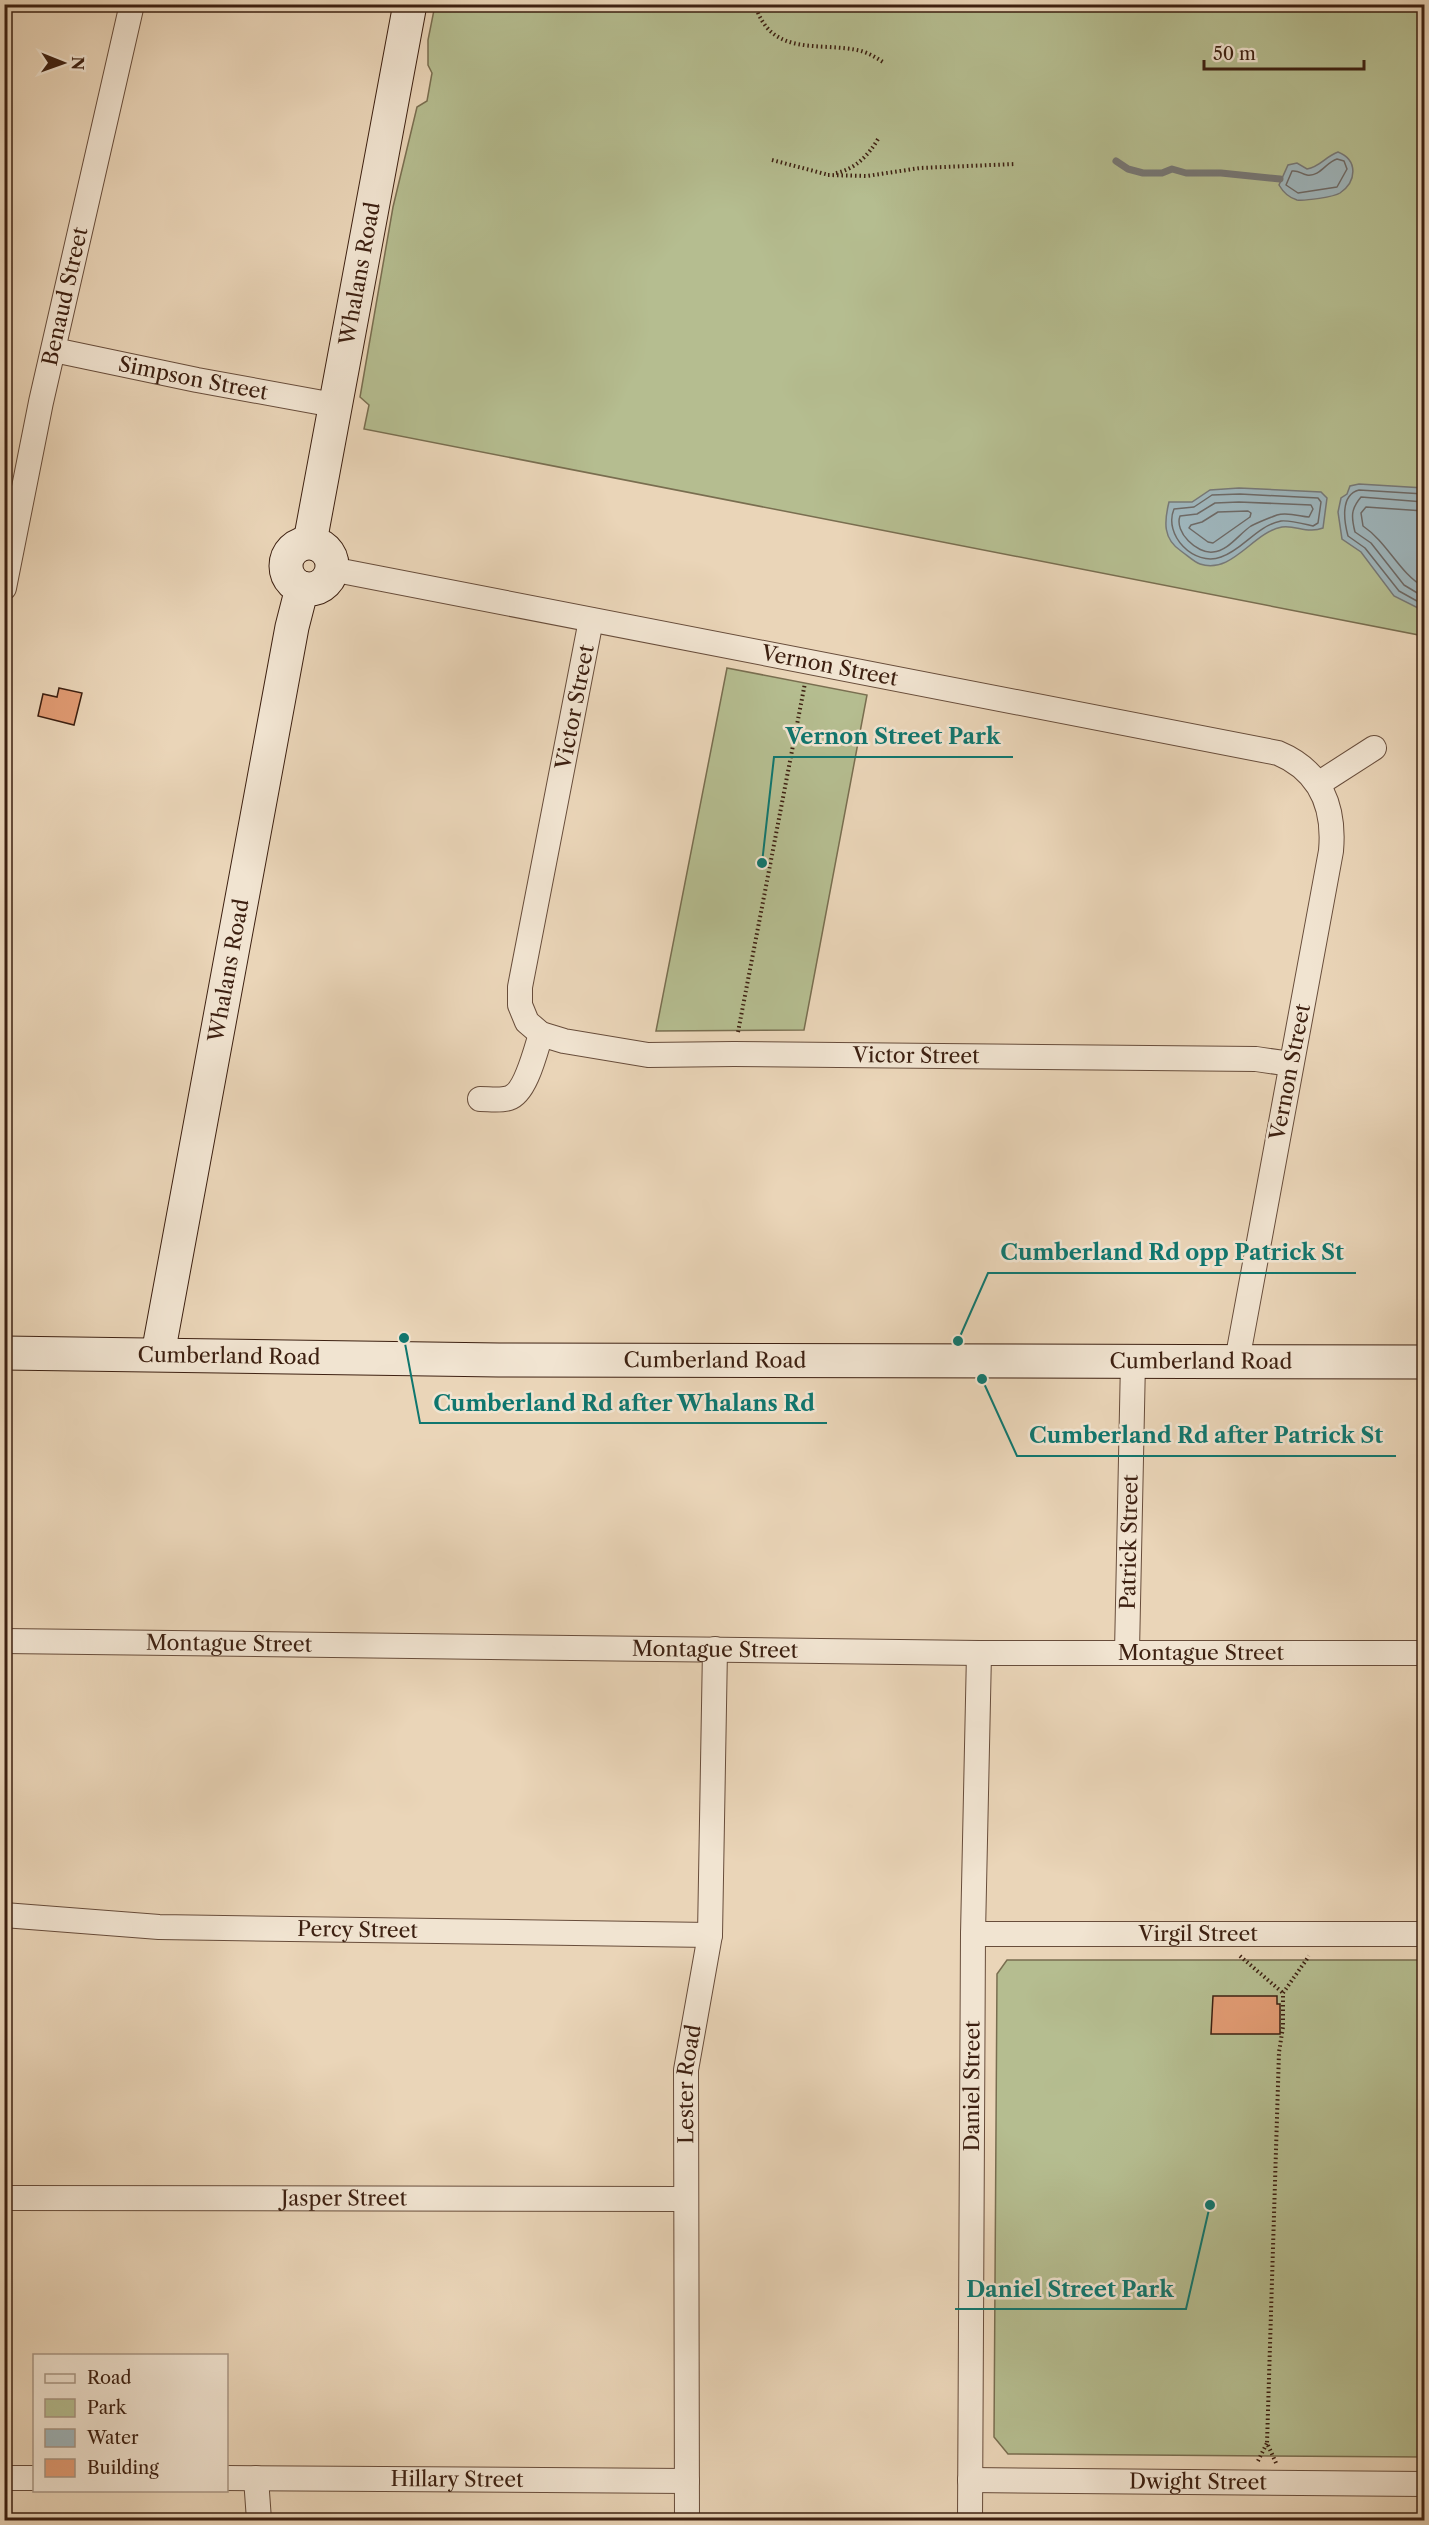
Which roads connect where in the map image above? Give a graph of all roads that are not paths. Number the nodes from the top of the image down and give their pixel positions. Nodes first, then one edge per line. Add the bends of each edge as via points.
1 (132, 4) edge
2 (410, 4) edge
3 (54, 350) junction
4 (334, 405) junction
5 (310, 542) junction
6 (331, 569) junction
7 (4, 588) edge
8 (302, 588) junction
9 (591, 620) junction
10 (1374, 748) dead end
11 (1318, 784) junction
12 (541, 1034) junction
13 (1291, 1064) junction
14 (480, 1099) dead end
15 (4, 1353) edge
16 (158, 1354) junction
17 (1133, 1361) junction
18 (1237, 1361) junction
19 (1425, 1362) edge
20 (4, 1641) edge
21 (715, 1649) junction
22 (1127, 1652) junction
23 (979, 1653) junction
24 (1425, 1653) edge
25 (4, 1915) edge
26 (973, 1934) junction
27 (1425, 1934) edge
28 (710, 1935) junction
29 (4, 2198) edge
30 (685, 2199) junction
31 (4, 2478) edge
32 (33, 2478) edge
33 (228, 2478) edge
34 (256, 2478) junction
35 (970, 2480) junction
36 (687, 2481) junction
37 (1425, 2484) edge
38 (260, 2520) edge
39 (687, 2520) edge
40 (970, 2520) edge

1 - 3 street, Benaud Street
2 - 4 street, Whalans Road
3 - 4 street, Simpson Street
3 - 7 street, Benaud Street
4 - 5 street, Whalans Road
5 - 6 street via 328,553
5 - 8 street via 292,550 286,564 290,579
6 - 8 street via 321,585
6 - 9 street, Vernon Street
8 - 16 street, Whalans Road
9 - 11 street, Vernon Street via 1278,753 1300,764
9 - 12 street, Victor Street via 520,987 523,1014
10 - 11 street
11 - 13 street, Vernon Street via 1332,817 1331,851
12 - 13 street, Victor Street via 648,1055 1256,1059
12 - 14 street via 517,1093 509,1098
13 - 18 street, Vernon Street
15 - 16 street, Cumberland Road
16 - 17 street, Cumberland Road via 511,1360
17 - 18 street, Cumberland Road
17 - 22 street, Patrick Street
18 - 19 street, Cumberland Road
20 - 21 street, Montague Street
21 - 23 street, Montague Street
21 - 28 street, Lester Road
22 - 23 street, Montague Street
22 - 24 street, Montague Street
23 - 26 street, Daniel Street
25 - 28 street, Percy Street via 159,1927
26 - 27 street, Virgil Street
26 - 35 street, Daniel Street
28 - 30 street, Lester Road via 687,2065
29 - 30 street, Jasper Street
30 - 36 street, Lester Road
31 - 32 street
33 - 34 street, Hillary Street
34 - 36 street, Hillary Street
34 - 38 street
35 - 37 street, Dwight Street
35 - 40 street, Daniel Street
36 - 39 street, Lester Road

